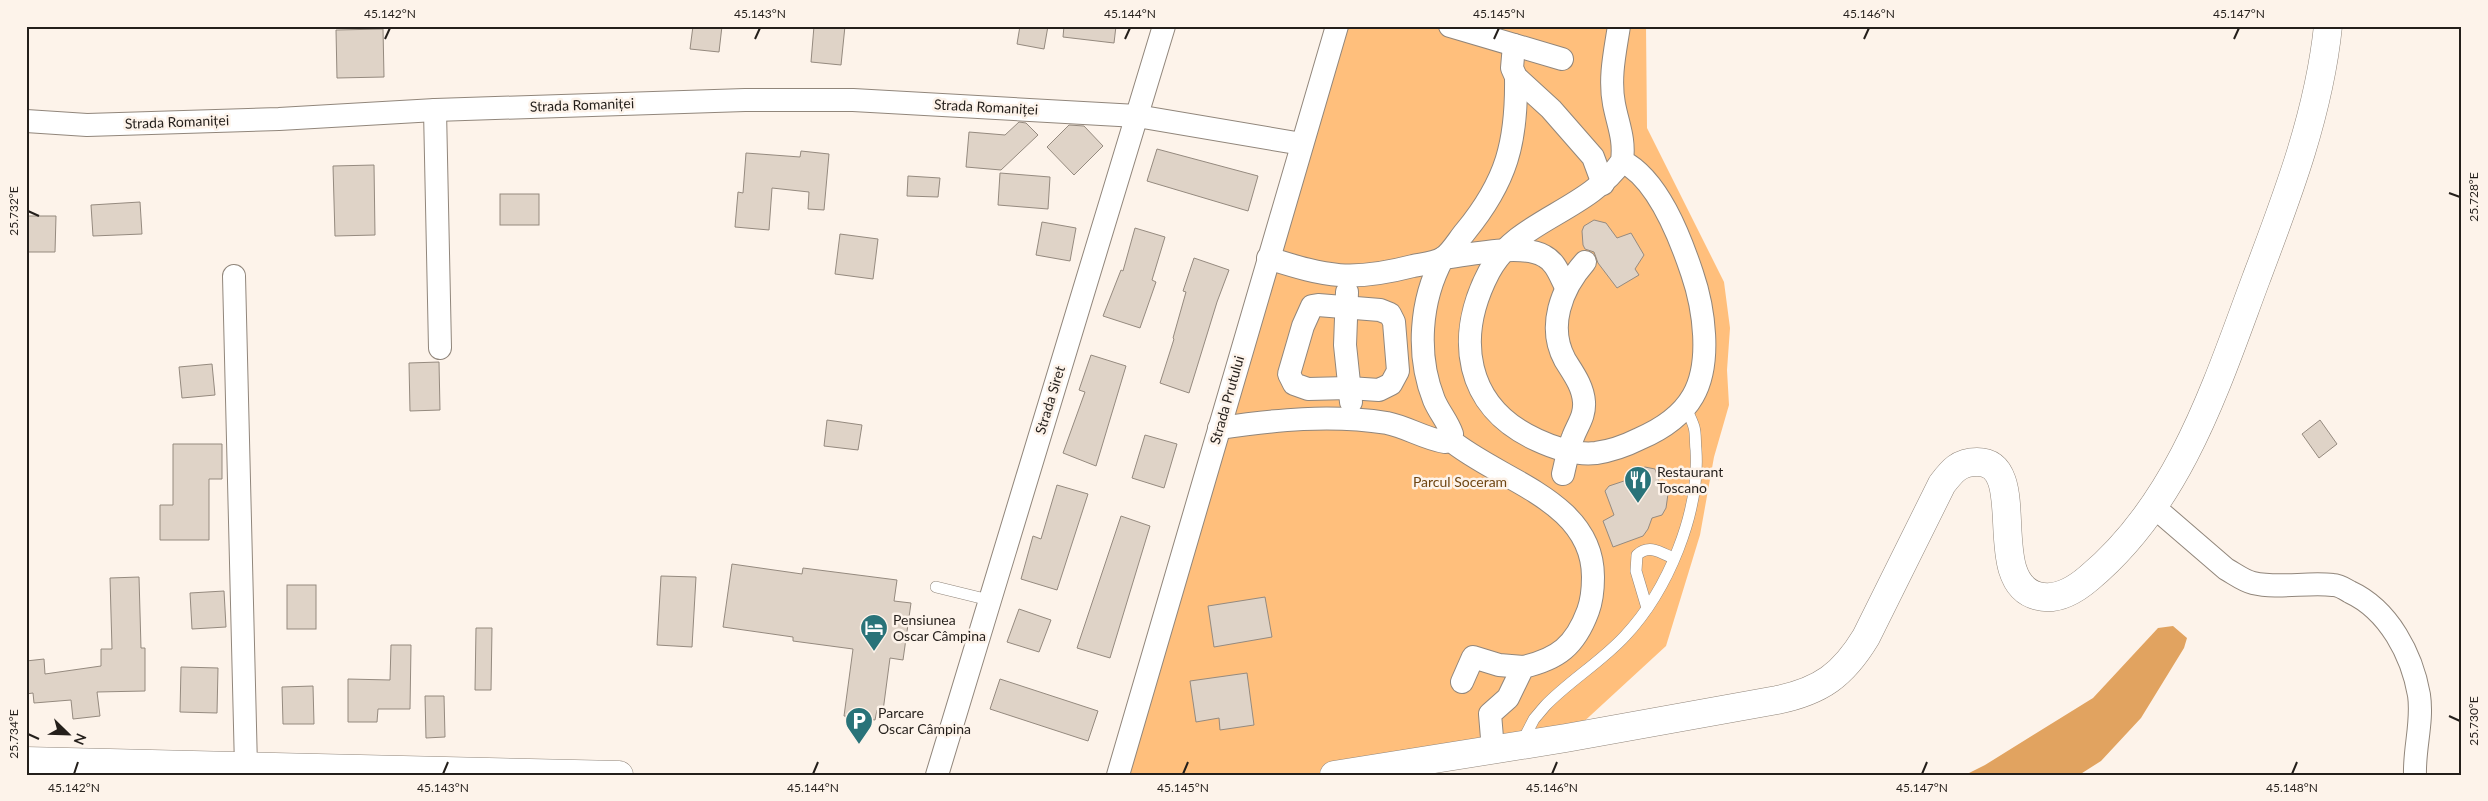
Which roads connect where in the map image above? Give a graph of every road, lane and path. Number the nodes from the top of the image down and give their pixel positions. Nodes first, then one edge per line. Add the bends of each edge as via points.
1 (1164, 26) edge
2 (1337, 26) edge
3 (1450, 26) edge
4 (1619, 26) edge
5 (2328, 26) edge
6 (1514, 44) junction
7 (1562, 59) dead end
8 (1516, 77) junction
9 (435, 110) junction
10 (1137, 116) junction
11 (26, 121) edge
12 (1302, 144) junction
13 (1622, 161) junction
14 (1603, 184) junction
15 (1504, 251) junction
16 (1268, 258) junction
17 (1443, 258) junction
18 (1584, 262) dead end
19 (234, 276) dead end
20 (1349, 276) junction
21 (1566, 288) junction
22 (1346, 307) junction
23 (440, 348) dead end
24 (1348, 388) junction
25 (1685, 406) junction
26 (1357, 419) junction
27 (1219, 428) junction
28 (1449, 439) junction
29 (1568, 450) junction
30 (1613, 465) dead end
31 (1563, 474) junction
32 (1545, 498) junction
33 (2154, 507) junction
34 (1673, 558) junction
35 (936, 587) dead end
36 (989, 600) junction
37 (1647, 608) junction
38 (1522, 667) junction
39 (1462, 682) dead end
40 (1521, 745) junction
41 (1492, 750) junction
42 (26, 761) edge
43 (246, 767) junction
44 (109, 769) edge
45 (412, 772) edge
46 (619, 775) edge
47 (936, 775) edge
48 (1118, 775) edge
49 (1334, 775) edge
50 (2416, 775) edge

1 - 10 street, Strada Siret
2 - 12 street, Strada Prutului
3 - 6 street
4 - 13 street via 1612,86 1621,127
5 - 33 street via 2311,118 2264,258 2203,418
6 - 7 street
6 - 8 street via 1512,68
8 - 14 street via 1551,109 1593,156
8 - 17 street via 1517,102 1505,170 1478,216
9 - 10 street, Strada Romaniței via 746,100 853,100
9 - 11 street, Strada Romaniței via 87,126
9 - 23 street
10 - 12 street, Strada Romaniței
10 - 36 street, Strada Siret
12 - 16 street, Strada Prutului
13 - 14 street
13 - 25 street via 1634,167 1668,213 1700,298 1704,347 1701,370 1693,396
14 - 15 street via 1582,201 1529,229
15 - 17 street
15 - 21 street via 1526,250 1544,255 1554,264
15 - 29 street via 1490,270 1473,308 1468,340 1481,392 1497,412 1527,436
16 - 20 street via 1312,272
16 - 27 street, Strada Prutului
17 - 20 street via 1380,274
17 - 28 street via 1429,293 1424,358 1438,408 1450,427 1452,434
18 - 21 street
19 - 43 street
20 - 22 street
21 - 29 street via 1558,312 1558,343 1584,400 1582,421
22 - 24 street
22 - 24 street via 1390,314 1394,322 1398,371 1391,384 1379,390
22 - 24 street via 1312,306 1289,374 1290,380 1300,388
24 - 26 street
25 - 29 street via 1658,431 1630,443 1596,453
25 - 34 lane via 1694,428 1695,489 1688,524
26 - 27 street via 1297,419
26 - 28 street via 1404,427 1445,442
27 - 48 street, Strada Prutului
28 - 32 street
29 - 31 street
30 - 31 street via 1579,467
31 - 32 street via 1550,487
32 - 38 street via 1568,516 1583,534 1592,554 1593,590 1584,623 1574,639 1555,656
33 - 40 street via 2109,562 2081,585 2062,596 2046,598 2029,594 2016,580 2009,557 2004,486 1996,471 1982,462 1966,462 1953,469 1942,484 1866,638 1841,671 1820,687 1777,700
33 - 50 street via 2226,569 2252,583 2335,585 2358,596 2379,612 2402,644 2419,696 2419,726 2414,755
34 - 37 lane
34 - 37 lane via 1647,549 1637,555 1636,571
35 - 36 lane
36 - 47 street, Strada Siret
37 - 40 lane via 1623,639 1545,706 1534,719
38 - 39 street via 1499,665 1473,657
38 - 41 street via 1508,698 1490,714
40 - 41 street
41 - 49 street
42 - 44 street
43 - 44 street
43 - 45 street
45 - 46 street

